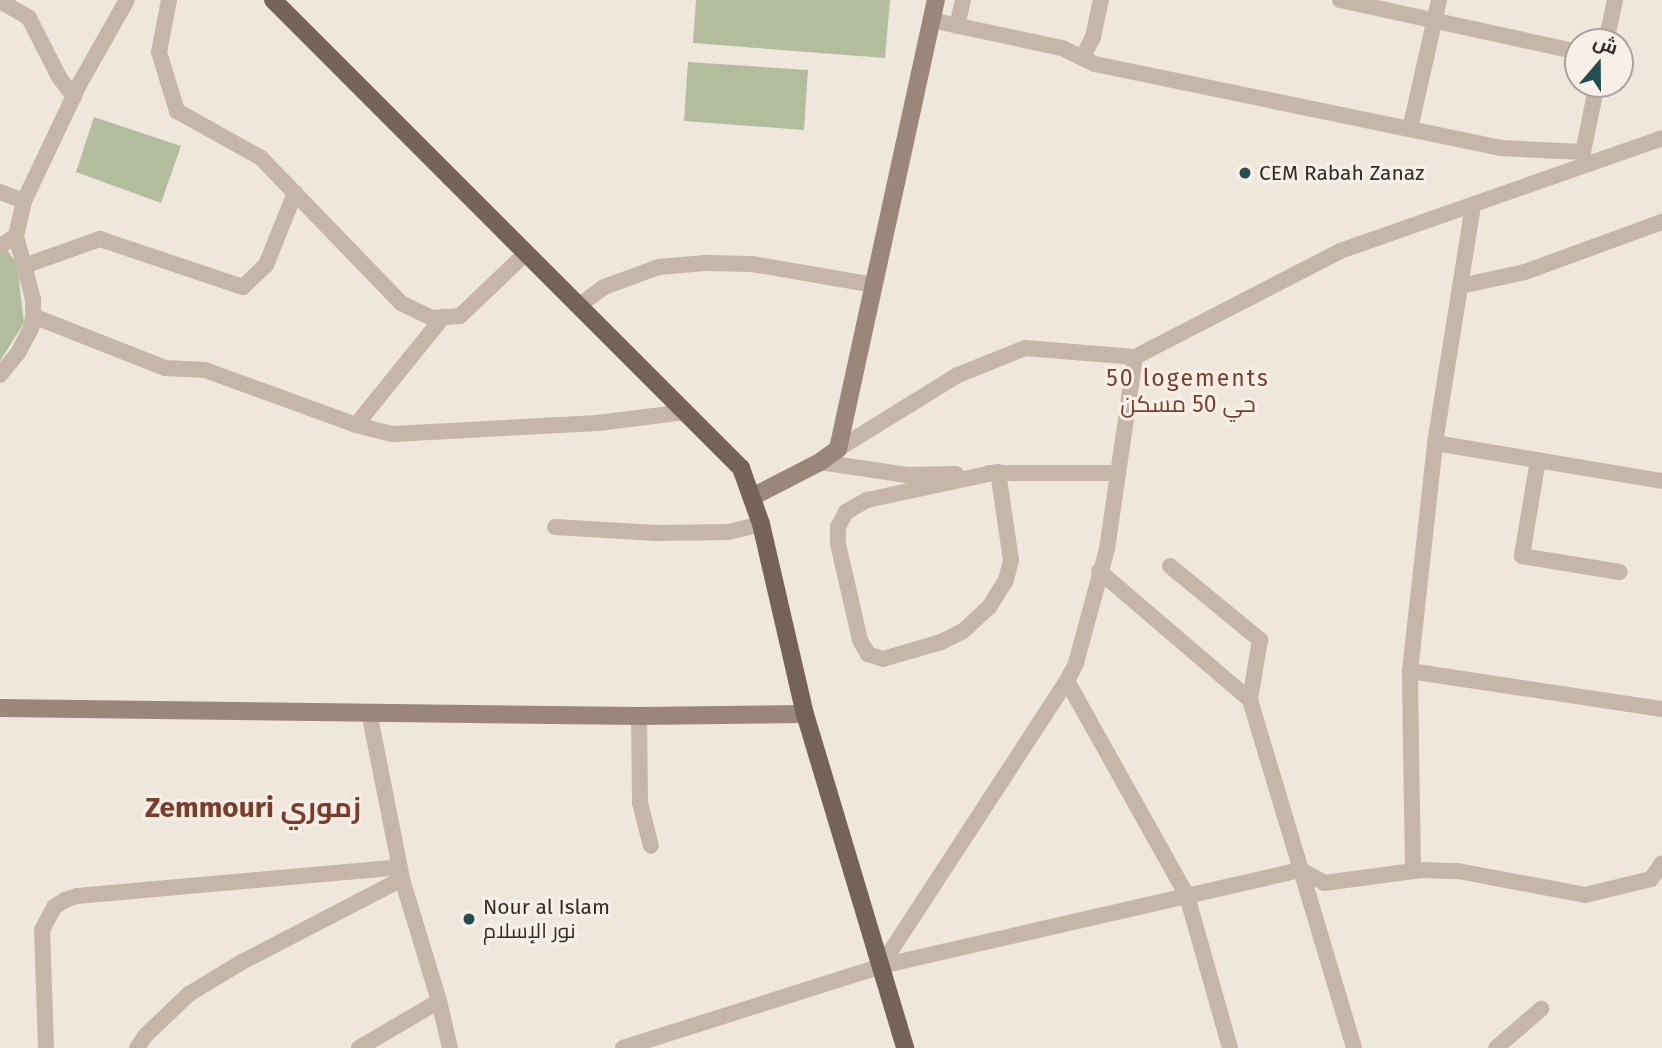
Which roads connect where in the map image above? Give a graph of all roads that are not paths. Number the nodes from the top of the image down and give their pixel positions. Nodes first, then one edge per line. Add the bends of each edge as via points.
1 (127, 0) edge
2 (169, 0) edge
3 (274, 0) edge
4 (936, 0) edge
5 (963, 0) edge
6 (1101, 0) edge
7 (1340, 0) edge
8 (1439, 0) edge
9 (1615, 0) edge
10 (0, 1) edge
11 (931, 20) junction
12 (1434, 20) junction
13 (957, 26) junction
14 (1609, 28) edge
15 (1564, 49) edge
16 (1083, 58) junction
17 (74, 97) junction
18 (1595, 98) edge
19 (1410, 130) junction
20 (1662, 138) edge
21 (1584, 157) junction
22 (0, 192) edge
23 (295, 193) junction
24 (24, 201) junction
25 (1473, 205) junction
26 (1662, 222) edge
27 (16, 236) junction
28 (0, 246) edge
29 (525, 254) junction
30 (24, 266) junction
31 (873, 285) junction
32 (1460, 286) junction
33 (578, 306) junction
34 (33, 316) junction
35 (443, 317) junction
36 (1135, 357) junction
37 (0, 375) edge
38 (685, 412) junction
39 (356, 425) junction
40 (1435, 443) junction
41 (838, 449) junction
42 (1538, 460) junction
43 (820, 462) junction
44 (998, 472) junction
45 (1116, 473) junction
46 (1662, 481) edge
47 (752, 497) junction
48 (761, 524) junction
49 (555, 527) dead end
50 (1170, 566) dead end
51 (1099, 571) junction
52 (1620, 572) dead end
53 (1410, 671) junction
54 (1067, 681) junction
55 (1250, 699) junction
56 (0, 708) edge
57 (1662, 709) edge
58 (369, 712) junction
59 (804, 713) junction
60 (639, 716) junction
61 (651, 846) dead end
62 (1662, 863) edge
63 (1301, 870) junction
64 (1413, 871) junction
65 (401, 873) junction
66 (1186, 895) junction
67 (881, 967) junction
68 (439, 1001) junction
69 (1541, 1009) dead end
70 (46, 1048) edge
71 (137, 1048) edge
72 (359, 1048) edge
73 (450, 1048) edge
74 (623, 1048) edge
75 (905, 1048) edge
76 (1230, 1048) edge
77 (1354, 1048) edge
78 (1496, 1048) edge

1 - 17 street
2 - 23 street via 159,52 177,111 261,158
3 - 29 main road
4 - 11 street
5 - 13 street
6 - 16 street
7 - 12 street
8 - 12 street
9 - 14 street
10 - 17 street via 29,18
11 - 13 street
11 - 31 street
12 - 15 street
12 - 19 street
13 - 16 street via 1062,48
16 - 19 street
17 - 24 street
18 - 21 street
19 - 21 street via 1500,148
20 - 21 street
21 - 25 street
22 - 24 street
23 - 30 street via 266,265 243,287 100,239
23 - 35 street via 401,303 432,318
24 - 27 street
25 - 32 street
25 - 36 street via 1340,251
26 - 32 street via 1525,272
27 - 28 street
27 - 30 street
29 - 33 main road
29 - 35 street via 460,316
30 - 34 street
31 - 33 street via 751,264 705,263 659,267 604,287
31 - 41 street
32 - 40 street
33 - 38 main road
34 - 37 street via 18,353
34 - 39 street via 165,368 205,370
35 - 39 street
36 - 41 street via 1025,348 958,375
36 - 45 street
38 - 39 street via 393,434
38 - 47 main road via 741,467
40 - 42 street
40 - 53 street
41 - 43 street
42 - 46 street
42 - 52 street via 1522,556
43 - 44 street via 907,475
43 - 47 street
44 - 44 street via 867,500 846,512 838,527 838,544 860,640 868,654 883,659 941,642 963,631 989,607 1006,580 1011,560
44 - 45 street
45 - 51 street via 1107,549
47 - 48 main road
48 - 49 street via 729,532
48 - 59 main road
50 - 55 street via 1260,640
51 - 54 street via 1076,663
51 - 55 street
53 - 57 street
53 - 64 street
54 - 66 street
54 - 67 street
55 - 63 street
56 - 58 street
58 - 60 street
58 - 65 street
59 - 60 street
59 - 67 main road
60 - 61 street via 640,803
62 - 64 street via 1651,879 1585,895 1458,871
63 - 64 street via 1324,883
63 - 66 street
63 - 77 street
65 - 68 street
65 - 70 street via 65,900 54,907 41,930
65 - 71 street via 189,994
66 - 67 street
66 - 76 street
67 - 74 street
67 - 75 main road
68 - 72 street
68 - 73 street
69 - 78 street

